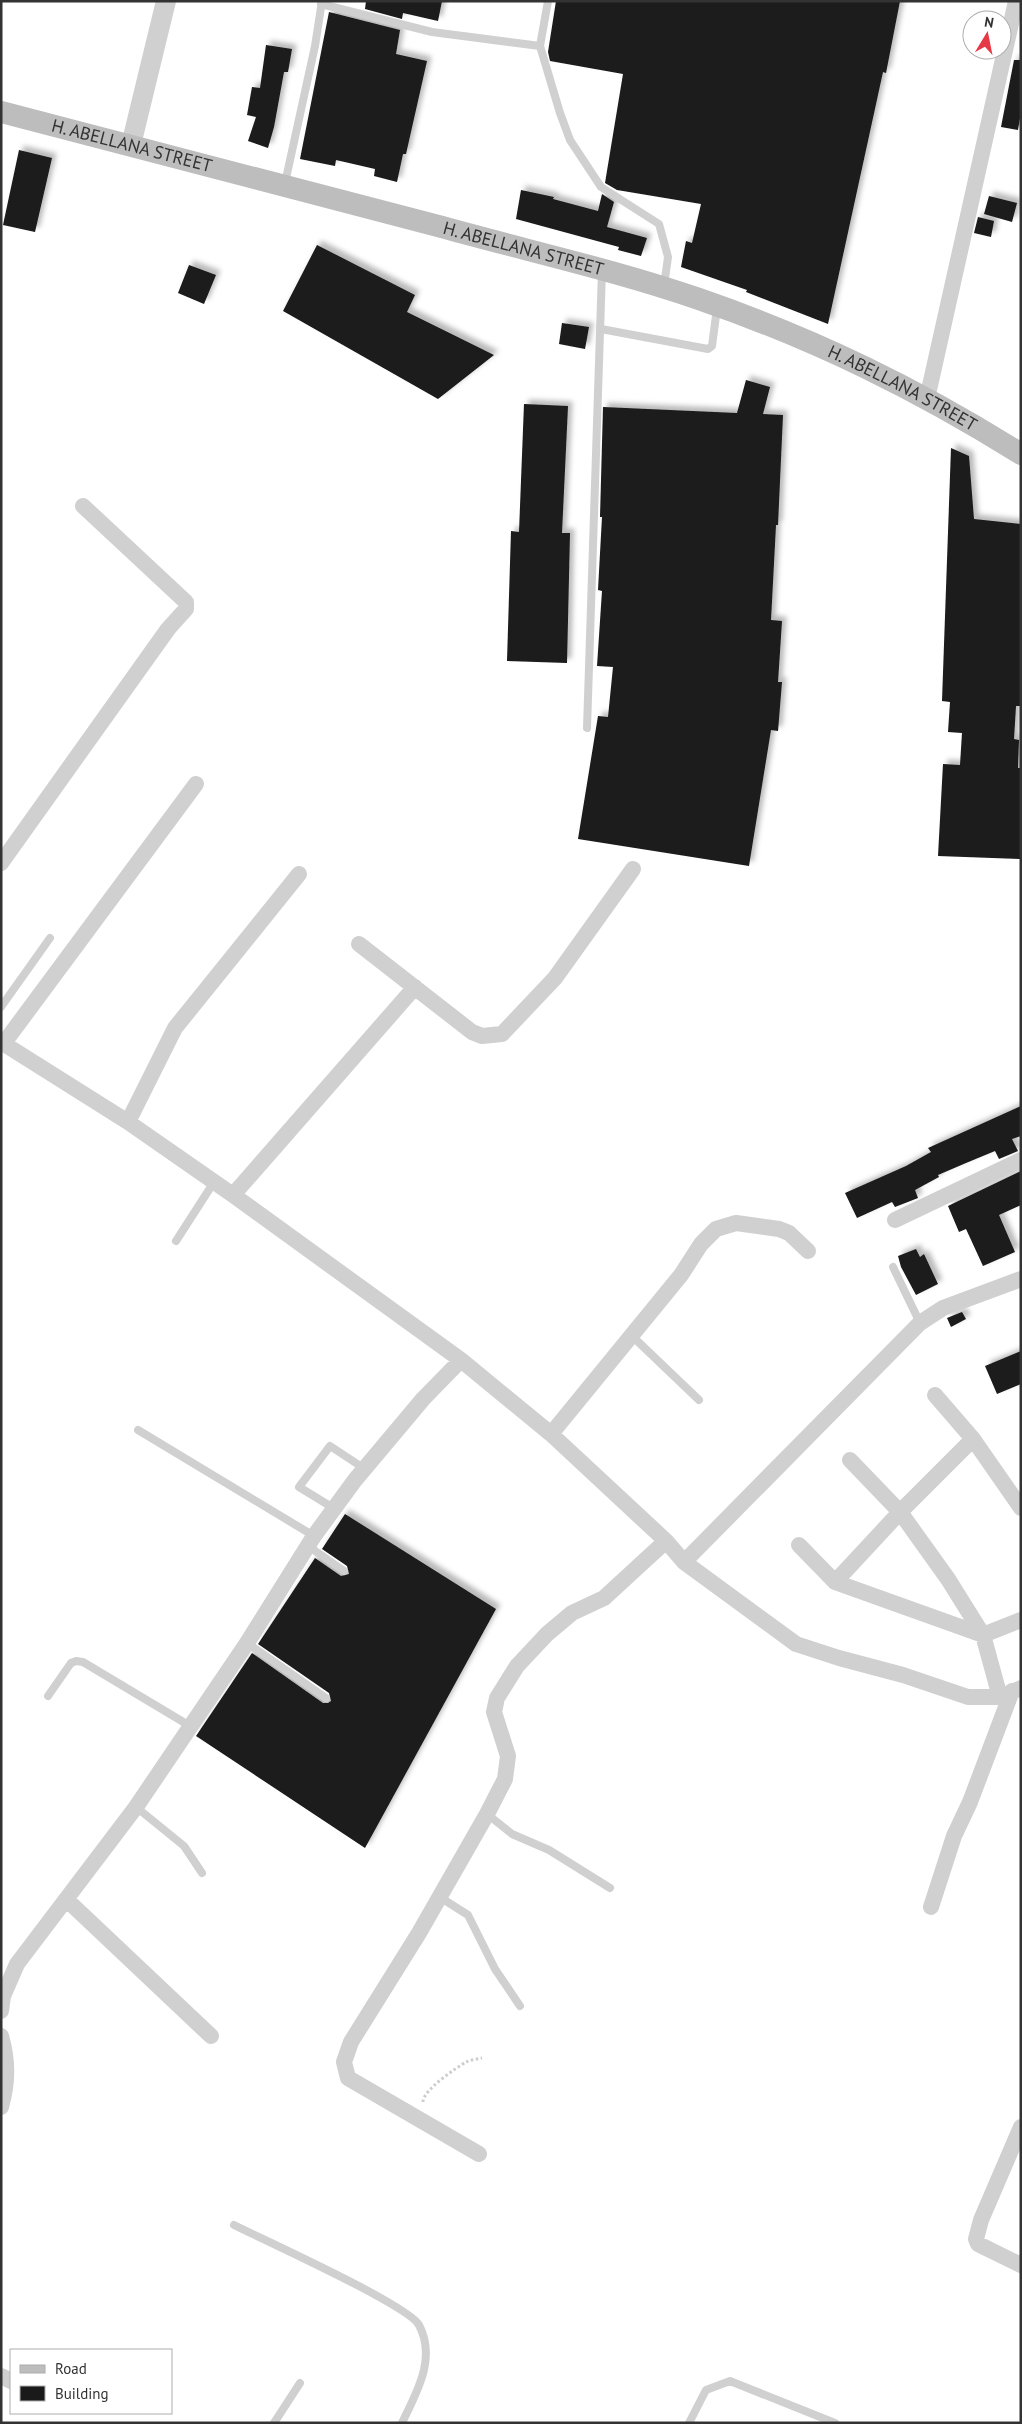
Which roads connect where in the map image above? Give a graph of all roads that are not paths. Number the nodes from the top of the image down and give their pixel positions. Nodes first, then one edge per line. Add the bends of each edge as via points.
1 (166, 1) edge
2 (548, 1) edge
3 (1016, 1) edge
4 (321, 3) edge
5 (540, 46) junction
6 (1, 112) edge
7 (130, 145) junction
8 (285, 184) junction
9 (602, 271) junction
10 (664, 288) junction
11 (717, 306) junction
12 (600, 329) junction
13 (927, 399) junction
14 (1021, 454) edge
15 (83, 506) dead end
16 (587, 728) dead end
17 (196, 784) dead end
18 (1, 862) edge
19 (633, 868) dead end
20 (299, 874) dead end
21 (50, 938) dead end
22 (359, 944) dead end
23 (415, 987) junction
24 (1, 1007) edge
25 (3, 1042) edge
26 (128, 1122) junction
27 (1021, 1160) edge
28 (214, 1182) junction
29 (234, 1195) junction
30 (895, 1220) dead end
31 (176, 1241) dead end
32 (808, 1251) dead end
33 (893, 1267) dead end
34 (1021, 1279) edge
35 (920, 1323) junction
36 (631, 1335) junction
37 (461, 1360) junction
38 (935, 1395) dead end
39 (699, 1400) dead end
40 (138, 1430) dead end
41 (551, 1434) junction
42 (973, 1439) junction
43 (850, 1460) dead end
44 (365, 1468) junction
45 (1021, 1508) edge
46 (335, 1510) junction
47 (900, 1512) junction
48 (311, 1541) junction
49 (666, 1542) junction
50 (799, 1545) dead end
51 (684, 1562) junction
52 (344, 1571) dead end
53 (836, 1582) junction
54 (1021, 1620) edge
55 (983, 1634) junction
56 (247, 1643) junction
57 (1011, 1692) edge
58 (48, 1696) dead end
59 (326, 1698) dead end
60 (190, 1726) junction
61 (136, 1807) junction
62 (487, 1814) junction
63 (202, 1873) dead end
64 (610, 1888) dead end
65 (438, 1896) junction
66 (67, 1900) junction
67 (931, 1908) dead end
68 (520, 2006) dead end
69 (1, 2011) edge
70 (1, 2036) edge
71 (210, 2036) dead end
72 (1, 2107) edge
73 (1021, 2127) edge
74 (479, 2154) dead end
75 (234, 2226) dead end
76 (1021, 2265) edge
77 (300, 2383) dead end
78 (274, 2423) edge
79 (402, 2423) edge
80 (688, 2423) edge
81 (835, 2423) edge

1 - 7 street
2 - 5 lane
3 - 13 street
4 - 5 lane via 432,32
4 - 8 lane via 315,46
5 - 10 lane via 570,140 601,187 659,224 668,257
6 - 7 main road, H. ABELLANA STREET
7 - 8 main road, H. ABELLANA STREET
8 - 9 main road, H. ABELLANA STREET
9 - 10 main road, H. ABELLANA STREET
9 - 12 lane
10 - 11 main road, H. ABELLANA STREET
11 - 12 lane via 712,346 708,349
11 - 13 main road, H. ABELLANA STREET via 788,332
12 - 16 lane
13 - 14 main road, H. ABELLANA STREET
15 - 18 street via 186,602 186,609
17 - 25 street
19 - 23 street via 555,978 502,1034 482,1036 472,1032
20 - 26 street via 174,1028
21 - 24 lane
22 - 23 street
23 - 29 street
25 - 26 street
26 - 28 street
27 - 30 street
28 - 29 street
28 - 31 lane
29 - 37 street
32 - 36 street via 789,1232 779,1229 736,1223 716,1229
33 - 35 lane
34 - 35 street via 943,1308
35 - 51 street
36 - 39 lane
36 - 41 street
37 - 41 street
37 - 44 street
38 - 42 street
40 - 48 lane
41 - 49 street
42 - 45 street
42 - 47 street
43 - 47 street
44 - 46 street
44 - 46 lane via 330,1446 300,1487
46 - 48 street
47 - 53 street
47 - 55 street
48 - 52 lane
48 - 56 street
49 - 51 street
49 - 62 street via 604,1598 572,1613 517,1666 497,1698 494,1712 508,1756 505,1779
50 - 53 street
51 - 57 street via 796,1644 903,1674 968,1697
53 - 55 street
54 - 55 street
55 - 57 street
56 - 59 lane
56 - 60 street
57 - 67 street via 954,1836
58 - 60 lane via 71,1663 83,1662
60 - 61 street
61 - 63 lane via 184,1846
61 - 66 street
62 - 64 lane via 512,1834 549,1850
62 - 65 street
65 - 68 lane via 468,1915 495,1968
65 - 74 street via 351,2042 344,2062 348,2078
66 - 69 street via 17,1964 2,1996
66 - 71 street
70 - 72 street via 7,2056 7,2080
73 - 76 street via 976,2239 978,2244
75 - 79 lane via 390,2302 419,2324 426,2350 424,2377
77 - 78 lane
80 - 81 lane via 706,2390 730,2380

